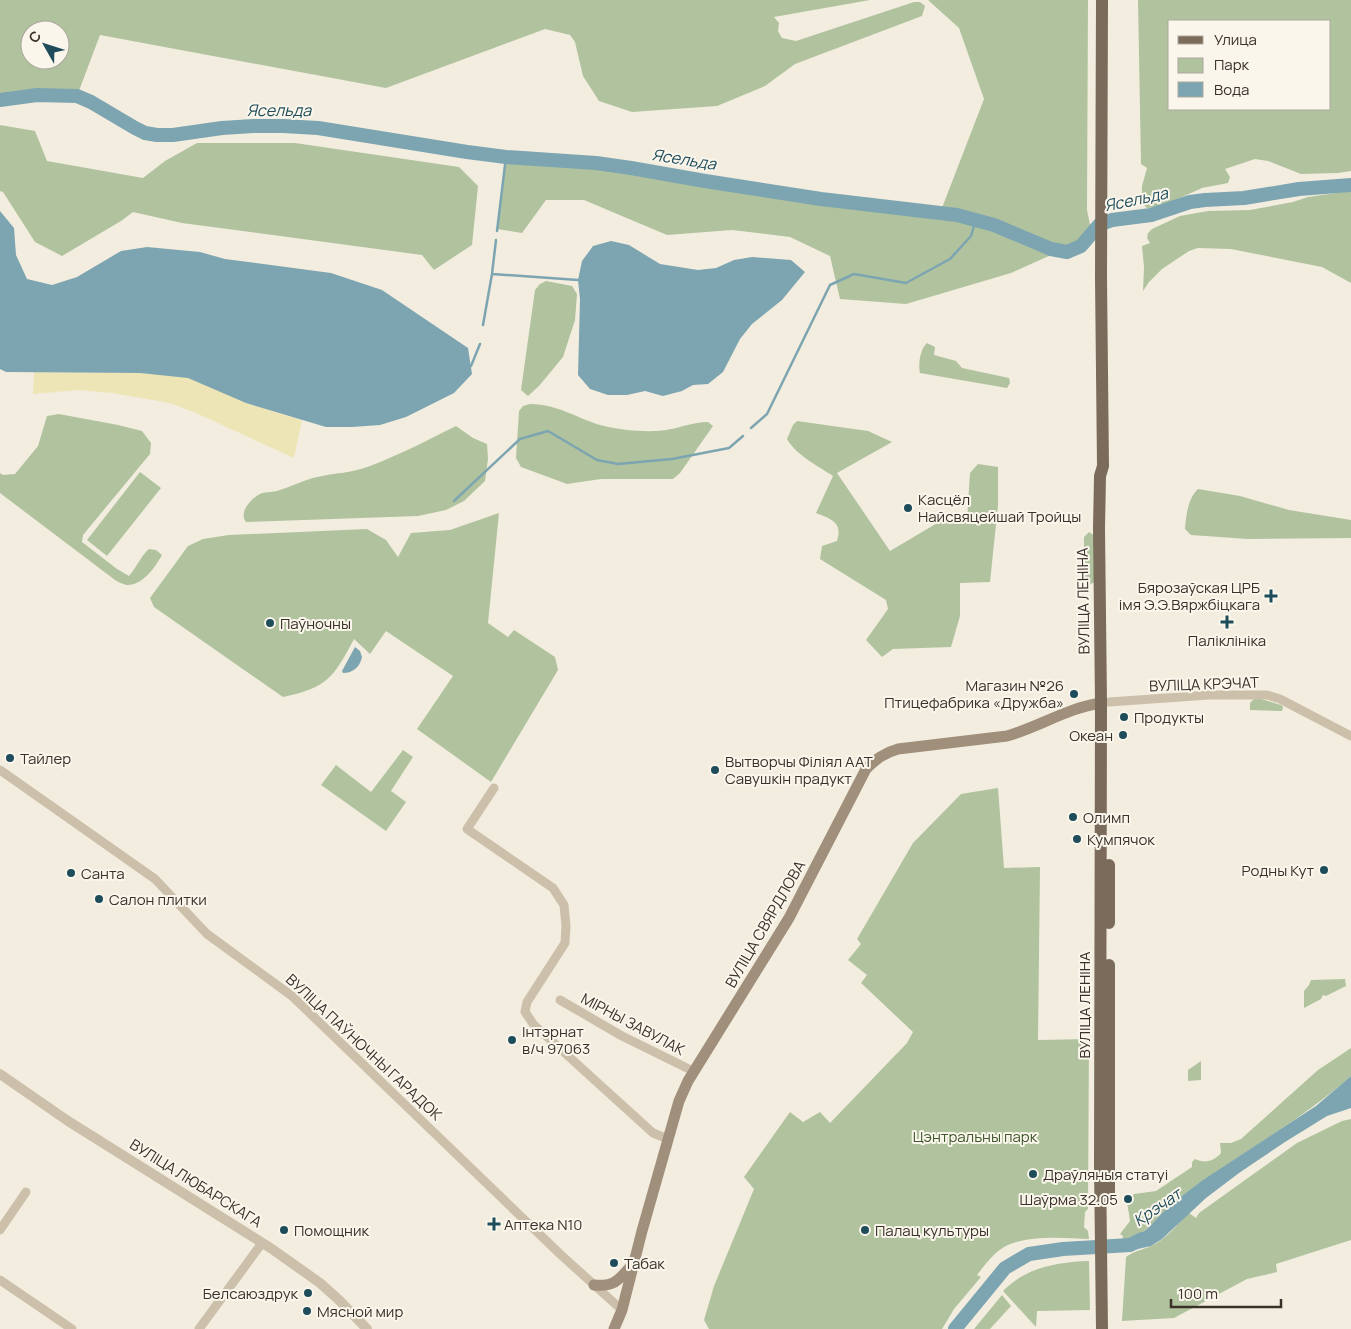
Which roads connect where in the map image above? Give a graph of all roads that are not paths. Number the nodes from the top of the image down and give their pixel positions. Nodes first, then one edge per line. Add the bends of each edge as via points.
1 (1102, 0) edge
2 (1105, 703) junction
3 (1351, 736) edge
4 (0, 770) edge
5 (494, 788) dead end
6 (560, 1000) dead end
7 (693, 1071) junction
8 (0, 1074) edge
9 (668, 1139) junction
10 (26, 1192) dead end
11 (0, 1230) edge
12 (262, 1243) junction
13 (634, 1263) junction
14 (1105, 1264) junction
15 (0, 1280) edge
16 (594, 1285) junction
17 (622, 1310) junction
18 (72, 1329) edge
19 (199, 1329) edge
20 (367, 1329) edge
21 (614, 1329) edge
22 (1102, 1329) edge
23 (1110, 1329) edge

1 - 2 main road, ВУЛІЦА ЛЕНІНА
2 - 3 street, ВУЛІЦА КРЭЧАТ via 1209,695 1266,695
2 - 7 main road, ВУЛІЦА СВЯРДЛОВА via 1076,708 1007,736 898,749 875,760 860,780 789,918
2 - 14 main road, ВУЛІЦА ЛЕНІНА
4 - 16 street, ВУЛІЦА ПАЎНОЧНЫ ГАРАДОК via 155,879 207,934 292,996
5 - 9 street via 467,829 553,888 564,905 565,943 527,1002 525,1012 534,1025 653,1133
6 - 7 street, МІРНЫ ЗАВУЛАК via 622,1036
7 - 9 main road, ВУЛІЦА СВЯРДЛОВА via 679,1101
8 - 12 street, ВУЛІЦА ЛЮБАРСКАГА via 68,1122
9 - 13 main road, ВУЛІЦА СВЯРДЛОВА
10 - 11 street
12 - 19 street
12 - 20 street, ВУЛІЦА ЛЮБАРСКАГА via 320,1284
13 - 16 main road via 613,1284
13 - 17 main road, ВУЛІЦА СВЯРДЛОВА
14 - 22 main road, ВУЛІЦА ЛЕНІНА
14 - 23 main road, ВУЛІЦА ЛЕНІНА
15 - 18 street
16 - 17 street, ВУЛІЦА ПАЎНОЧНЫ ГАРАДОК
17 - 21 main road, ВУЛІЦА СВЯРДЛОВА

